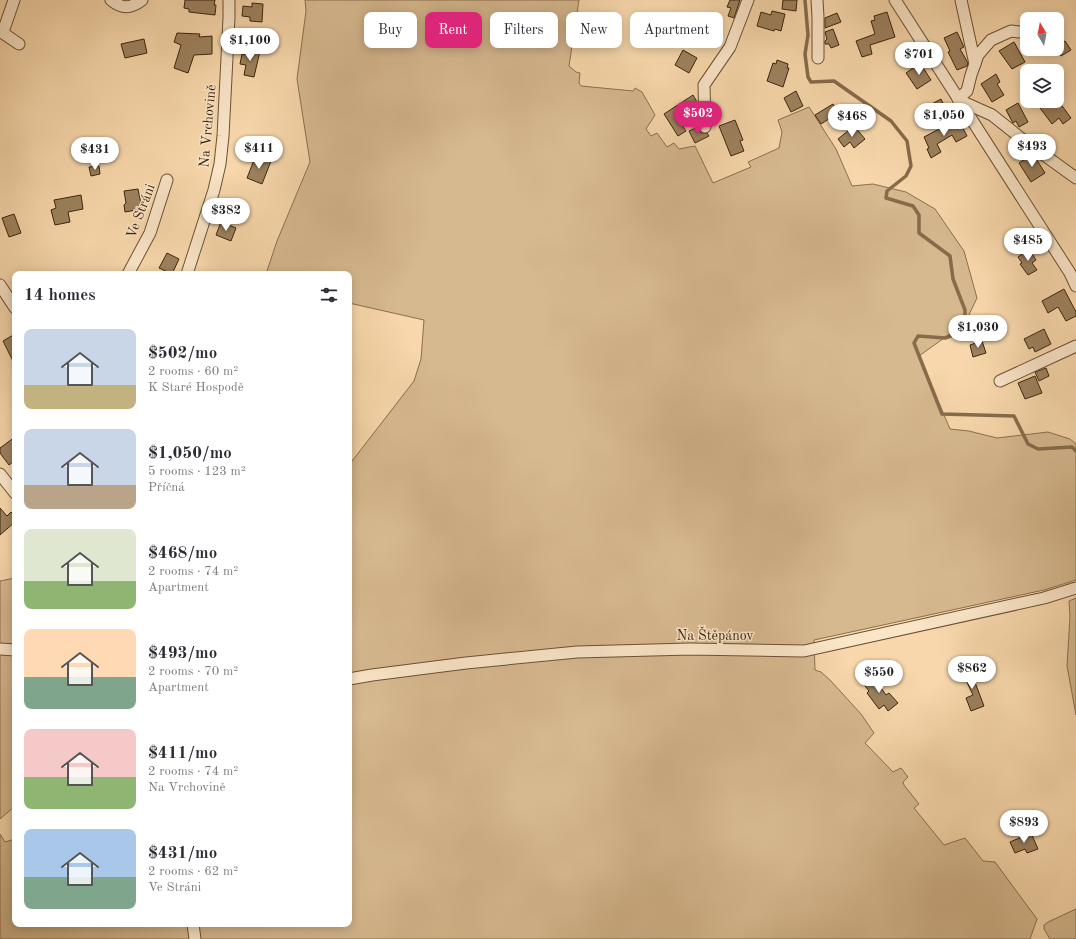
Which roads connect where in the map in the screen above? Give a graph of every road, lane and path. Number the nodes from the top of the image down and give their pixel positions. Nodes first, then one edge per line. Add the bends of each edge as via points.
1 (14, 0) edge
2 (111, 0) edge
3 (142, 0) edge
4 (229, 0) edge
5 (748, 0) edge
6 (817, 0) edge
7 (895, 0) edge
8 (961, 0) edge
9 (1, 31) edge
10 (1019, 32) dead end
11 (19, 44) dead end
12 (818, 58) dead end
13 (975, 64) junction
14 (958, 99) junction
15 (705, 127) dead end
16 (1076, 178) edge
17 (167, 180) dead end
18 (130, 271) edge
19 (188, 271) edge
20 (0, 285) edge
21 (1076, 286) edge
22 (12, 303) edge
23 (1076, 346) edge
24 (1000, 381) dead end
25 (0, 474) edge
26 (12, 489) edge
27 (1076, 588) edge
28 (0, 649) edge
29 (12, 650) edge
30 (352, 678) edge
31 (193, 927) edge
32 (195, 939) edge

1 - 9 street
2 - 3 street via 117,5 129,7
4 - 19 street, Na Vrchovině via 220,164
5 - 15 street via 730,48 704,85
6 - 12 street
7 - 14 street
8 - 13 street
9 - 11 street
10 - 13 street via 1010,31 991,40 978,55
13 - 14 street via 967,91
14 - 16 street via 992,115
14 - 21 street
17 - 18 street, Ve Stráni via 150,233
20 - 22 street
23 - 24 street
25 - 26 street
27 - 30 street, Na Štěpánov via 1044,598 804,651 690,649 577,652 466,663
28 - 29 street
31 - 32 street

